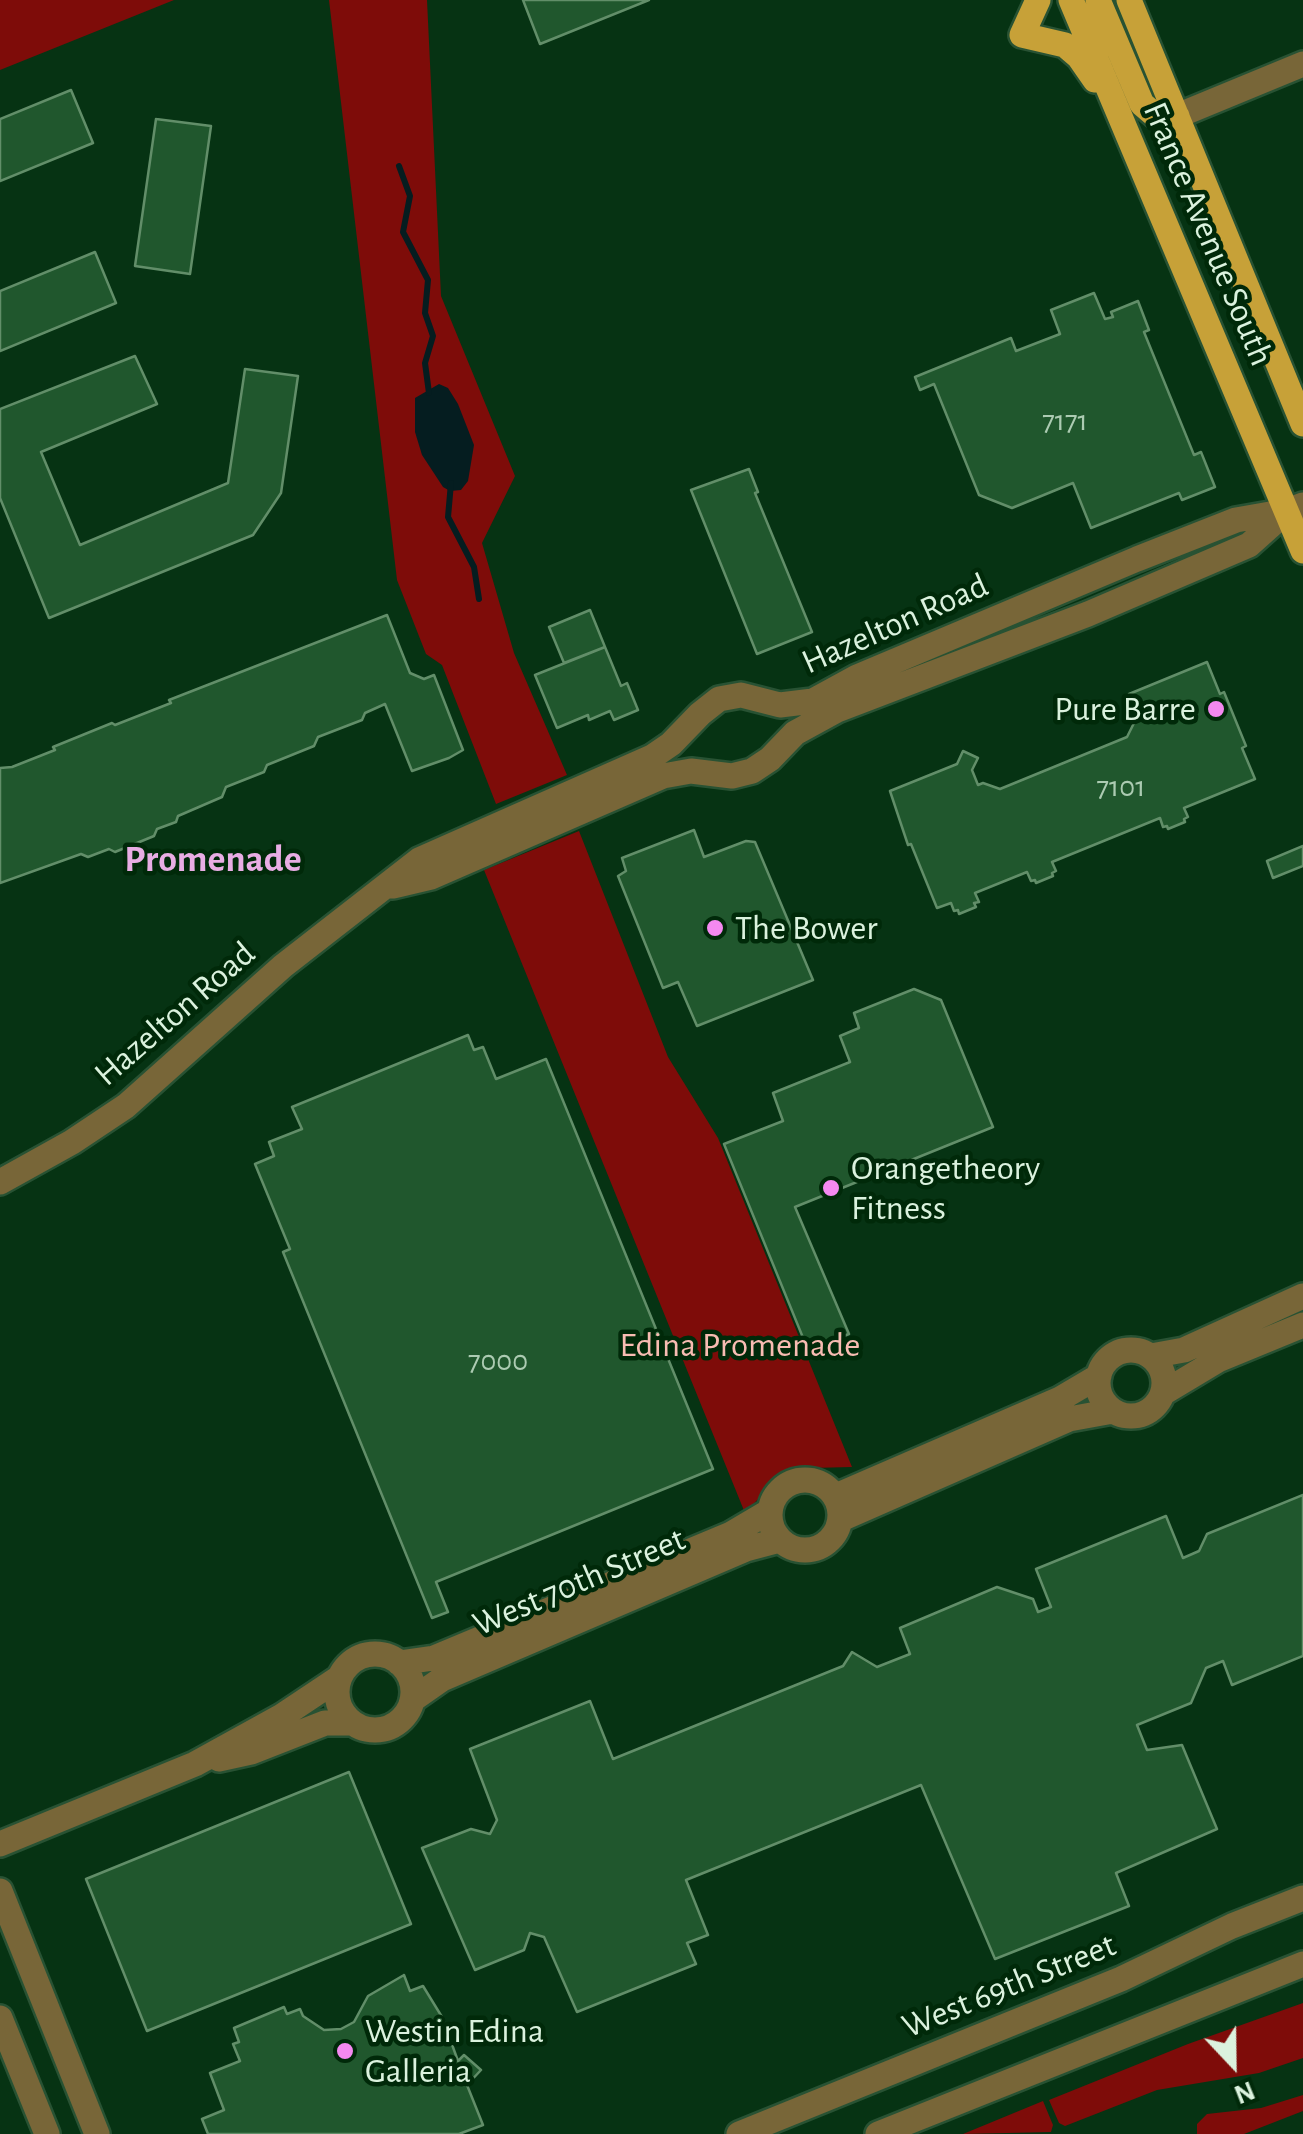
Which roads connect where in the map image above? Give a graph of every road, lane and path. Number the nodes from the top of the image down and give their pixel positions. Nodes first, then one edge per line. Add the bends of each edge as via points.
1 (1038, 0) edge
2 (1071, 0) edge
3 (1098, 0) edge
4 (1129, 0) edge
5 (1303, 64) edge
6 (1118, 114) junction
7 (1177, 116) junction
8 (1303, 424) edge
9 (1295, 508) edge
10 (1303, 551) edge
11 (760, 700) junction
12 (694, 721) junction
13 (777, 749) junction
14 (712, 773) junction
15 (388, 887) junction
16 (0, 1182) edge
17 (1303, 1296) edge
18 (1303, 1325) edge
19 (1150, 1356) junction
20 (1099, 1376) junction
21 (1163, 1393) junction
22 (1113, 1410) junction
23 (838, 1507) junction
24 (770, 1511) junction
25 (780, 1540) junction
26 (399, 1663) junction
27 (340, 1678) junction
28 (412, 1700) junction
29 (352, 1723) junction
30 (195, 1764) junction
31 (0, 1844) edge
32 (0, 1891) edge
33 (1303, 1898) edge
34 (1303, 1964) edge
35 (0, 2018) edge
36 (47, 2134) edge
37 (97, 2134) edge
38 (738, 2134) edge
39 (878, 2134) edge

1 - 6 main road via 1022,35 1065,45
2 - 6 main road, France Avenue South
3 - 7 main road via 1142,104 1156,116
4 - 7 main road, France Avenue South
5 - 7 street
6 - 9 main road, France Avenue South
7 - 8 main road, France Avenue South
9 - 10 main road, France Avenue South
9 - 11 street, Hazelton Road via 1236,520 1137,559 813,701
9 - 13 street, Hazelton Road via 1249,545 837,710
11 - 12 street, Hazelton Road via 720,699
11 - 13 street via 776,718
12 - 14 street via 694,751
12 - 15 street, Hazelton Road via 652,757 466,836 419,860
13 - 14 street, Hazelton Road via 752,771
14 - 15 street, Hazelton Road via 663,776 432,877
15 - 16 street, Hazelton Road via 283,966 126,1106
17 - 19 street via 1184,1350
18 - 21 street via 1218,1360
19 - 20 street via 1120,1352
19 - 21 street via 1163,1372
20 - 22 street via 1100,1395
20 - 23 street
21 - 22 street via 1142,1414
22 - 23 street via 1069,1419
23 - 24 street via 819,1482 797,1480 778,1491
23 - 25 street via 832,1538 818,1548 798,1550
24 - 25 street
24 - 26 street, West 70th Street via 731,1534 434,1658
25 - 28 street, West 70th Street via 442,1679
26 - 27 street via 368,1655 351,1662
26 - 28 street via 409,1676
27 - 29 street via 338,1703
27 - 30 street
28 - 29 street via 392,1726 372,1730
29 - 30 street via 325,1724
30 - 31 street
32 - 37 street
33 - 38 street, West 69th Street
34 - 39 street
35 - 36 street

